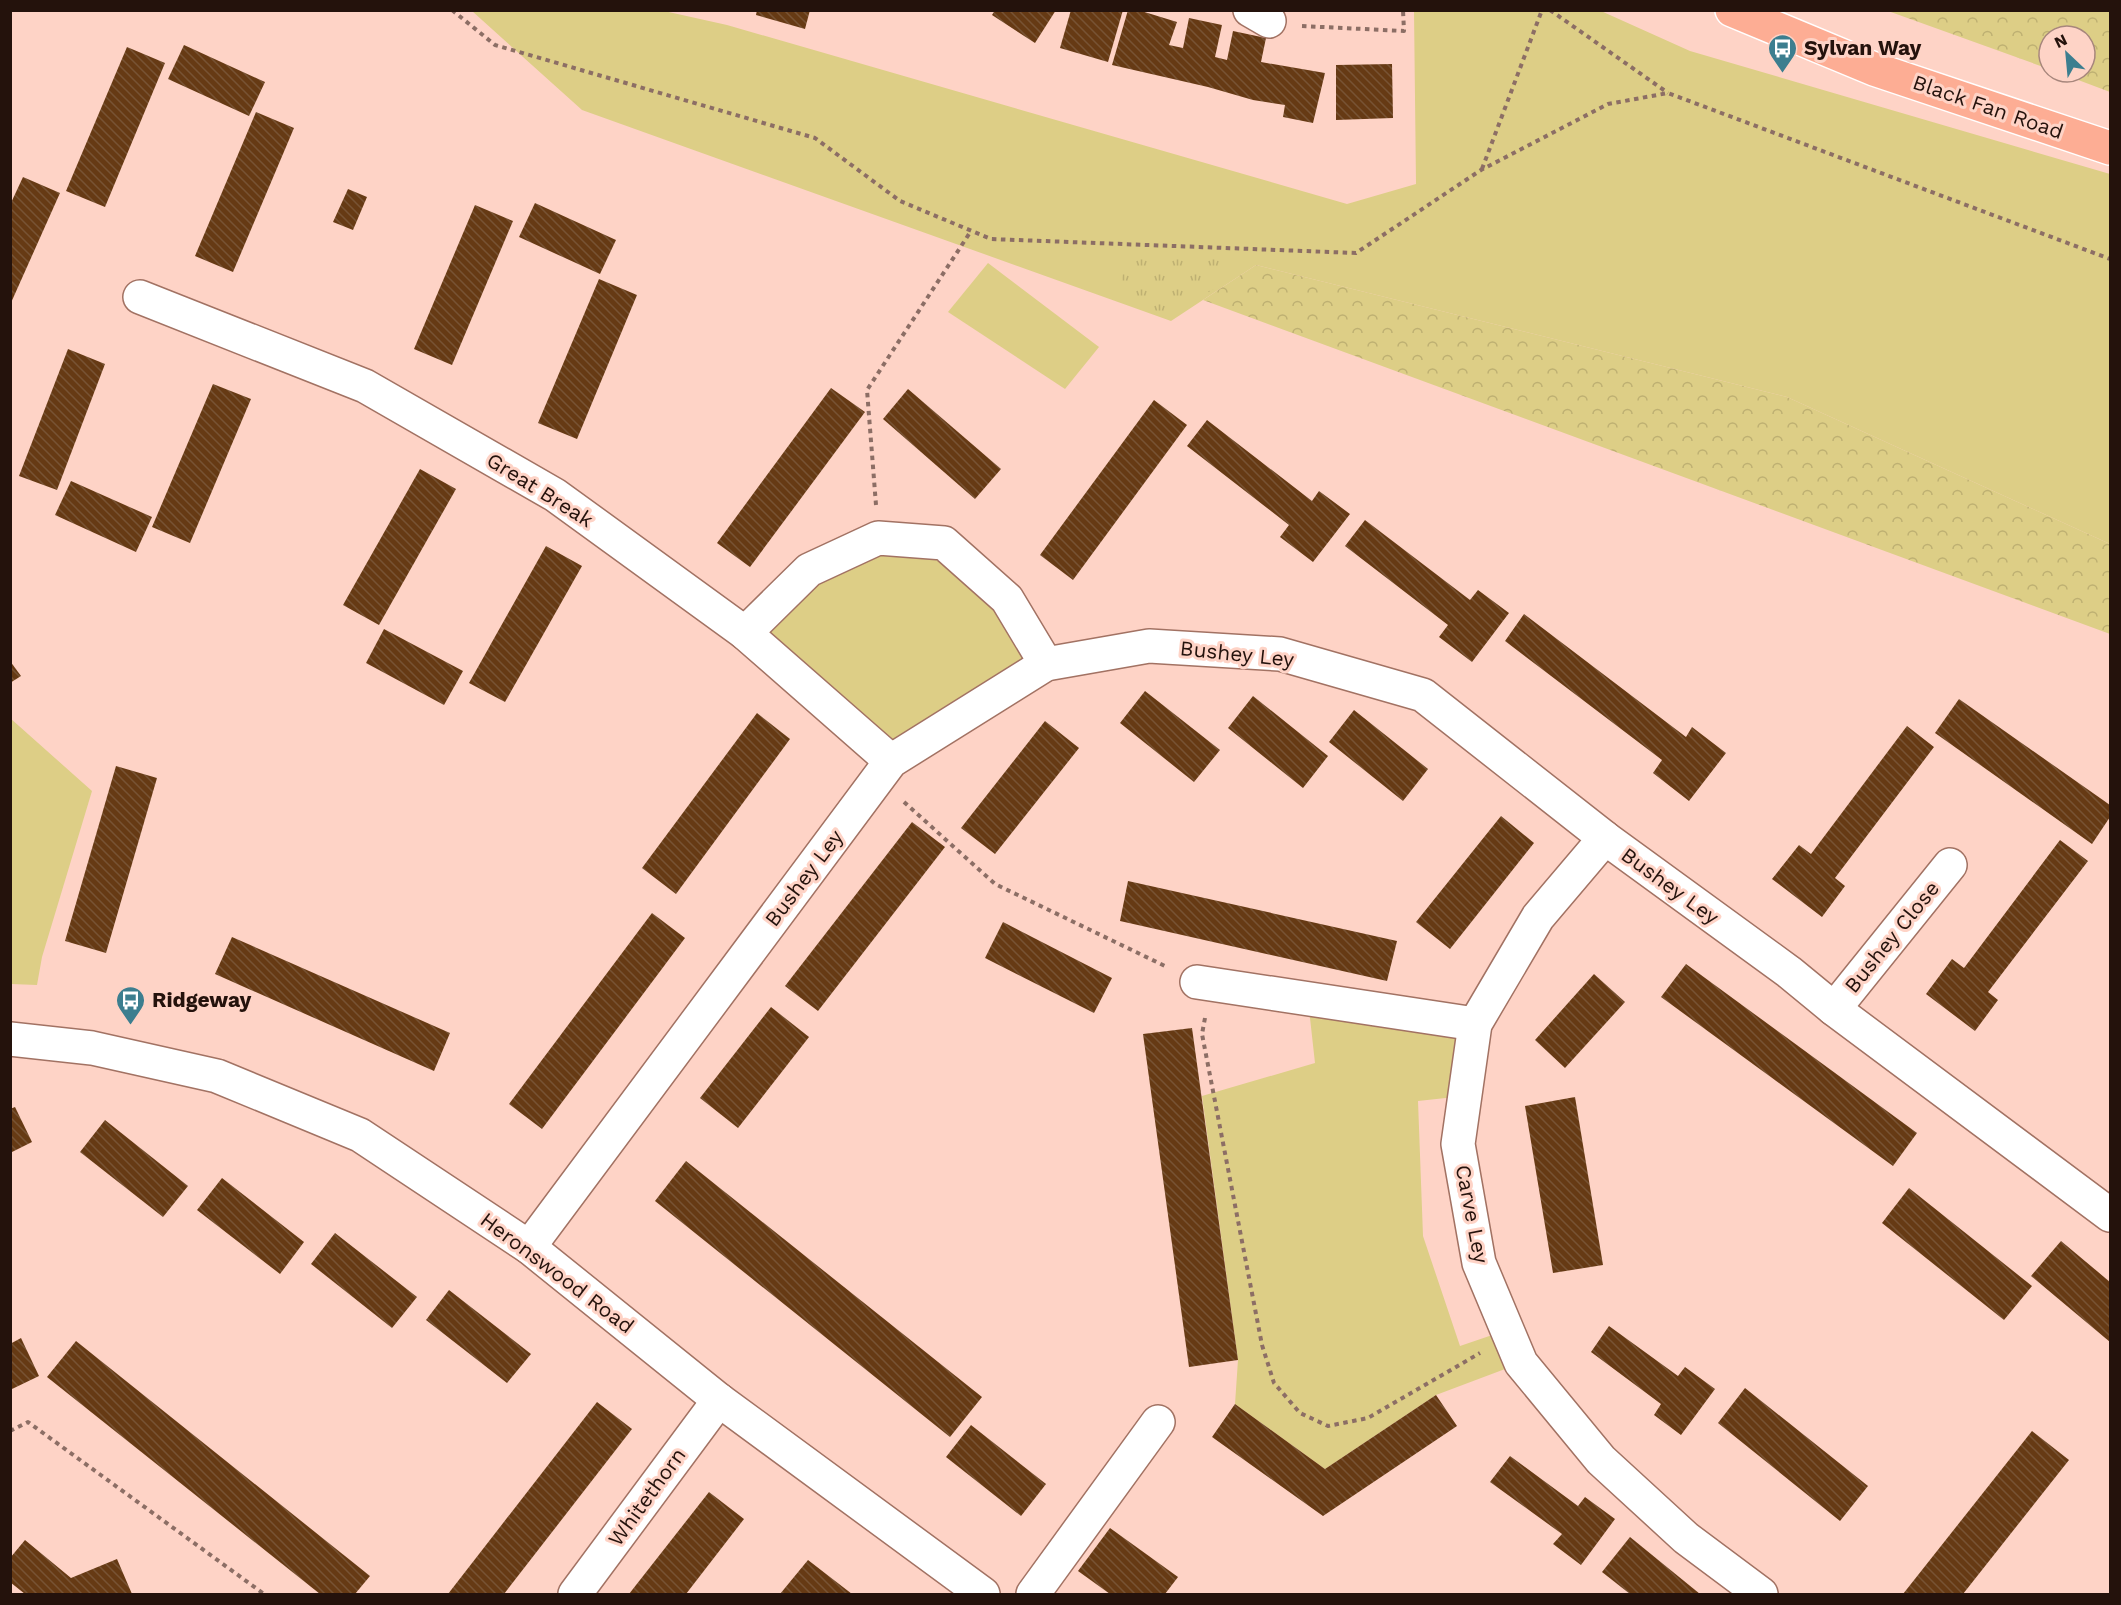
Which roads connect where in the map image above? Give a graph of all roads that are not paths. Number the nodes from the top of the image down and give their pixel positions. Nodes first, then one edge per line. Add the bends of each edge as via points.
1 (1732, 10) edge
2 (2110, 148) edge
3 (140, 297) dead end
4 (745, 633) junction
5 (1046, 664) junction
6 (884, 770) junction
7 (1605, 838) junction
8 (1950, 864) dead end
9 (1204, 983) road end
10 (1834, 1009) junction
11 (1475, 1024) junction
12 (10, 1039) edge
13 (2110, 1215) edge
14 (529, 1246) junction
15 (719, 1400) junction
16 (1158, 1422) dead end
17 (575, 1594) edge
18 (982, 1594) edge
19 (1033, 1594) edge
20 (1761, 1594) edge

1 - 2 main road, Black Fan Road via 1874,69
3 - 4 street, Great Break via 364,386 555,495
4 - 5 street via 809,570 878,538 944,543 1007,599
4 - 6 street, Great Break
5 - 6 street, Bushey Ley
5 - 7 street, Bushey Ley via 1149,646 1280,654 1423,696
6 - 14 street, Bushey Ley
7 - 10 street, Bushey Ley
7 - 11 street, Carve Ley via 1538,917
8 - 10 street, Bushey Close
9 - 11 street
10 - 13 street, Bushey Ley
11 - 20 street, Carve Ley via 1458,1144 1479,1263 1521,1363 1601,1460 1686,1538
12 - 14 street, Heronswood Road via 92,1048 217,1076 360,1135
14 - 15 street, Heronswood Road
15 - 17 street, Whitethorn
15 - 18 street, Heronswood Road
16 - 19 street

